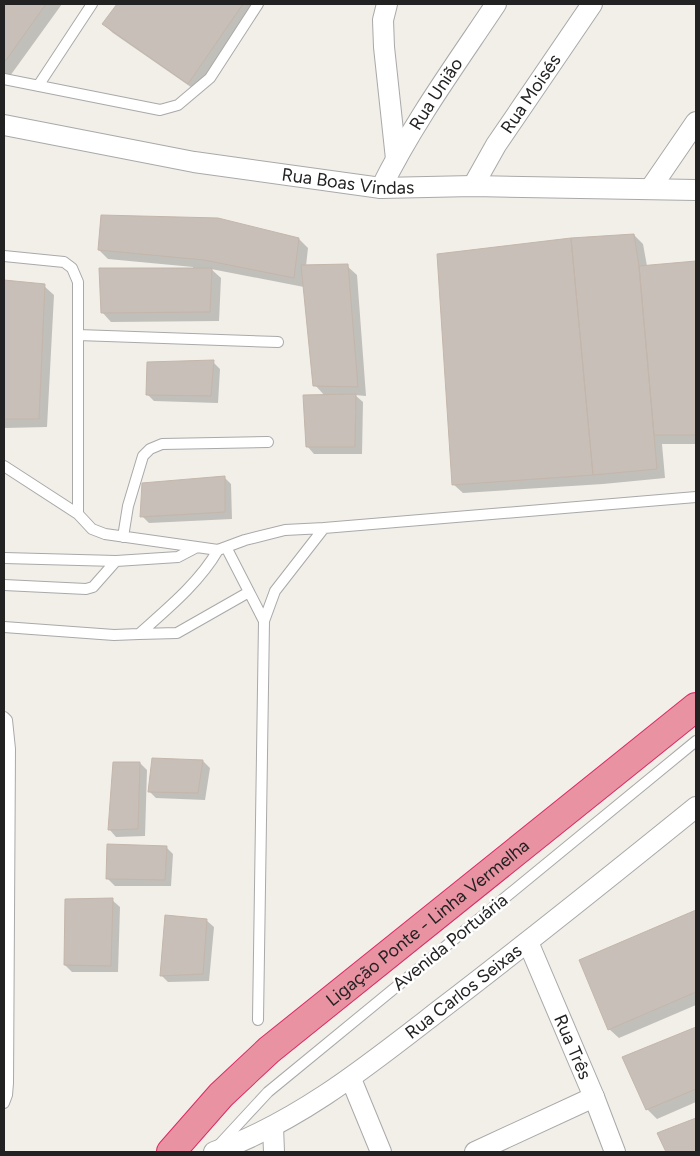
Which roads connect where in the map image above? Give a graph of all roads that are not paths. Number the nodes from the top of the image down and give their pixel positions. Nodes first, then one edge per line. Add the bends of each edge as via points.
1 (92, 4) edge
2 (258, 4) edge
3 (387, 4) edge
4 (496, 4) edge
5 (592, 4) edge
6 (4, 79) edge
7 (38, 86) junction
8 (696, 122) edge
9 (4, 125) edge
10 (396, 159) junction
11 (473, 186) junction
12 (381, 188) junction
13 (650, 189) junction
14 (696, 190) edge
15 (4, 256) edge
16 (78, 335) junction
17 (278, 342) dead end
18 (268, 442) dead end
19 (4, 466) edge
20 (696, 497) edge
21 (78, 514) junction
22 (324, 528) junction
23 (123, 537) junction
24 (197, 547) junction
25 (222, 548) junction
26 (4, 558) edge
27 (116, 561) junction
28 (4, 586) edge
29 (249, 592) junction
30 (264, 621) junction
31 (5, 626) edge
32 (139, 634) junction
33 (696, 707) edge
34 (4, 716) edge
35 (696, 741) edge
36 (696, 806) edge
37 (528, 942) junction
38 (258, 1020) dead end
39 (351, 1079) junction
40 (594, 1097) junction
41 (4, 1103) edge
42 (273, 1126) junction
43 (170, 1152) edge
44 (214, 1152) edge
45 (274, 1152) edge
46 (381, 1152) edge
47 (476, 1152) edge
48 (615, 1152) edge

1 - 7 lane
2 - 7 lane via 210,78 178,105 160,110
3 - 10 street via 384,47
4 - 10 street, Rua União
5 - 11 street, Rua Moisés via 496,145
6 - 7 lane
8 - 13 street
9 - 12 street, Rua Boas Vindas via 194,162
10 - 12 street, Rua União
11 - 12 street, Rua Boas Vindas
11 - 13 street, Rua Boas Vindas
13 - 14 street, Rua Boas Vindas
15 - 16 lane via 64,262 72,268 78,282
16 - 17 lane
16 - 21 lane
18 - 23 lane via 162,444 150,448 142,456
19 - 21 lane
20 - 22 lane
21 - 23 lane via 92,529
22 - 25 lane via 285,530
22 - 30 lane via 275,591
23 - 24 lane
24 - 25 lane
24 - 27 lane via 178,557
25 - 29 lane
25 - 32 lane via 174,603
26 - 27 lane
27 - 28 lane via 93,587 86,589
29 - 30 lane
29 - 32 lane via 177,632
30 - 38 lane
31 - 32 lane
33 - 43 highway, Ligação Ponte - Linha Vermelha via 264,1054 221,1095
34 - 41 lane via 7,720 10,769 8,1083
35 - 44 lane, Avenida Portuária via 268,1092
36 - 37 street, Rua Carlos Seixas
37 - 39 street, Rua Carlos Seixas
37 - 40 street, Rua Três
39 - 42 street, Rua Carlos Seixas
39 - 46 street
40 - 47 street
40 - 48 street, Rua Três
42 - 44 street, Rua Carlos Seixas
42 - 45 street

